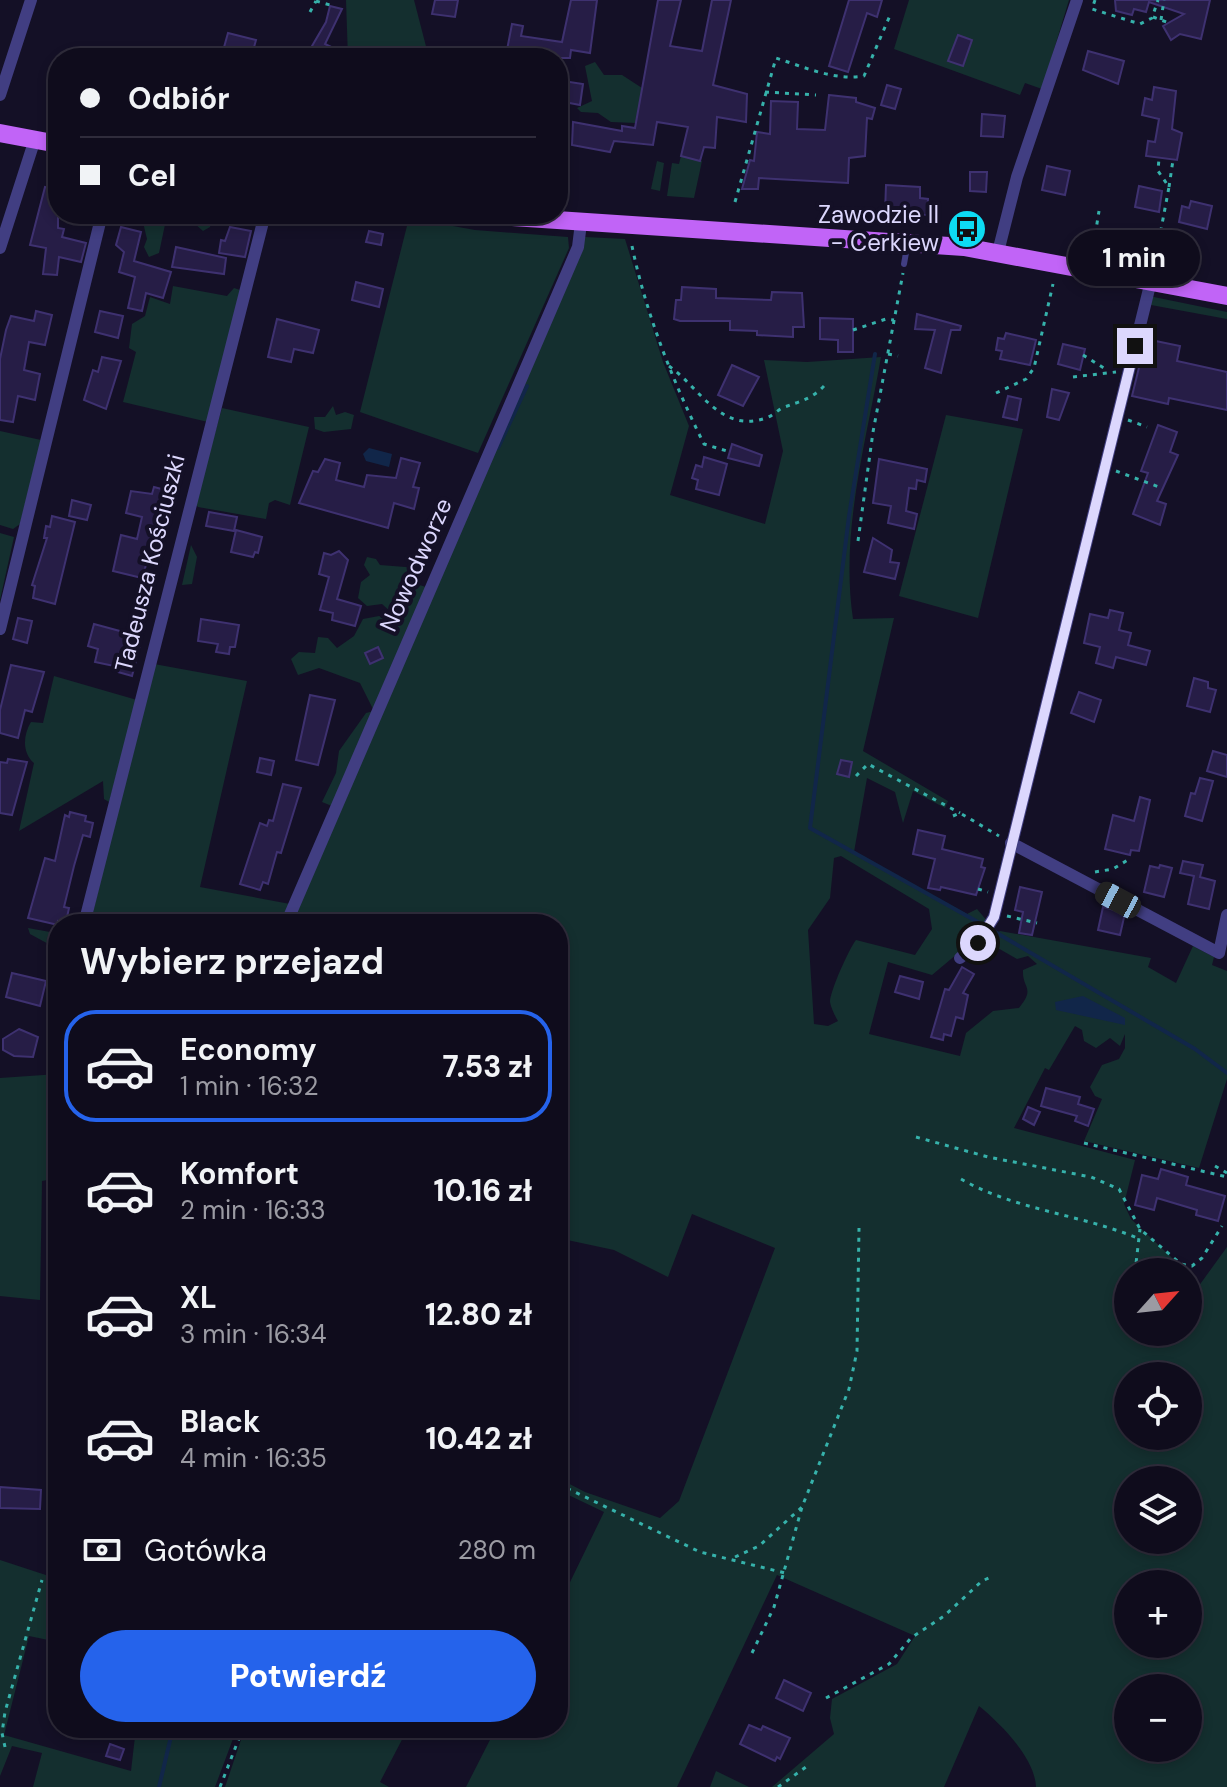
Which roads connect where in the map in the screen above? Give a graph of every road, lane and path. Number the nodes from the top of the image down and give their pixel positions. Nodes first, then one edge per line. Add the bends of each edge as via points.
1 (31, 0) edge
2 (316, 0) edge
3 (1077, 0) edge
4 (1095, 0) edge
5 (1161, 0) edge
6 (330, 5) dead end
7 (310, 12) dead end
8 (891, 13) dead end
9 (1153, 17) junction
10 (1161, 20) junction
11 (1169, 23) dead end
12 (765, 92) junction
13 (0, 95) edge
14 (816, 95) dead end
15 (0, 133) edge
16 (35, 139) junction
17 (48, 142) edge
18 (1159, 158) dead end
19 (1173, 160) dead end
20 (1169, 187) junction
21 (735, 202) dead end
22 (1099, 211) dead end
23 (568, 222) edge
24 (581, 223) junction
25 (100, 224) edge
26 (262, 224) edge
27 (907, 243) junction
28 (632, 246) dead end
29 (0, 248) edge
30 (1157, 251) dead end
31 (998, 252) junction
32 (1092, 254) dead end
33 (904, 264) joint
34 (1151, 281) junction
35 (1053, 284) dead end
36 (1227, 296) edge
37 (894, 320) junction
38 (853, 330) dead end
39 (888, 354) junction
40 (1083, 355) dead end
41 (898, 356) dead end
42 (669, 366) junction
43 (1107, 370) junction
44 (1128, 375) junction
45 (1073, 377) dead end
46 (825, 385) dead end
47 (996, 393) dead end
48 (1127, 420) dead end
49 (1147, 427) dead end
50 (871, 446) junction
51 (877, 448) dead end
52 (730, 452) dead end
53 (1105, 467) junction
54 (1159, 487) dead end
55 (858, 541) dead end
56 (0, 629) edge
57 (856, 776) dead end
58 (960, 813) junction
59 (953, 816) dead end
60 (1011, 843) junction
61 (1131, 858) dead end
62 (1093, 872) dead end
63 (995, 912) junction
64 (87, 914) edge
65 (290, 914) edge
66 (1227, 915) edge
67 (1037, 923) dead end
68 (960, 958) dead end
69 (916, 1137) dead end
70 (1084, 1143) dead end
71 (1215, 1166) dead end
72 (1227, 1175) edge
73 (961, 1179) dead end
74 (1222, 1226) dead end
75 (859, 1228) dead end
76 (1140, 1229) junction
77 (1140, 1239) junction
78 (1137, 1258) edge
79 (568, 1489) edge
80 (802, 1507) junction
81 (733, 1558) junction
82 (785, 1573) junction
83 (993, 1576) dead end
84 (42, 1580) dead end
85 (752, 1653) dead end
86 (826, 1698) dead end
87 (239, 1738) edge
88 (5, 1747) dead end
89 (806, 1767) dead end
90 (220, 1787) edge
91 (778, 1787) edge

1 - 13 street
2 - 6 path
2 - 7 path
3 - 31 street via 1017,177
4 - 9 path via 1092,9 1140,24
5 - 9 path
5 - 10 path
8 - 12 path via 864,76 822,73 776,58
9 - 10 path
10 - 11 path
12 - 14 path
12 - 21 path
15 - 16 main road
16 - 17 main road
16 - 29 street
18 - 20 path via 1158,171
19 - 20 path
20 - 30 path
22 - 32 path
23 - 24 main road
24 - 27 main road
24 - 65 street, Nowodworze via 578,247
25 - 56 street
26 - 64 street, Tadeusza Kościuszki
27 - 31 main road
27 - 33 lane
28 - 42 path
31 - 34 main road
33 - 37 path
34 - 36 main road
34 - 44 street
35 - 47 path via 1034,368 1026,379
37 - 38 path
37 - 39 path
39 - 41 path
39 - 50 path
40 - 43 path
42 - 46 path via 719,415 745,422 813,398
42 - 52 path via 704,444
43 - 44 path
43 - 45 path
44 - 53 street
48 - 49 path
50 - 51 path
50 - 55 path
53 - 54 path
53 - 60 street
57 - 58 path via 868,764
58 - 59 path
58 - 60 path
60 - 63 street
60 - 66 street via 1219,953
61 - 62 path via 1113,869
63 - 67 path
63 - 68 street via 978,943
69 - 76 path via 1091,1177 1119,1189
70 - 72 path
71 - 72 path
73 - 77 path via 992,1197 1092,1220
74 - 76 path via 1192,1266 1181,1264
75 - 80 path via 857,1351 849,1389
76 - 77 path
77 - 78 path
79 - 81 path via 700,1552
80 - 81 path via 759,1546
80 - 82 path
81 - 82 path
82 - 85 path
83 - 86 path via 911,1638 889,1664
84 - 88 path via 5,1712
87 - 90 path
89 - 91 path

